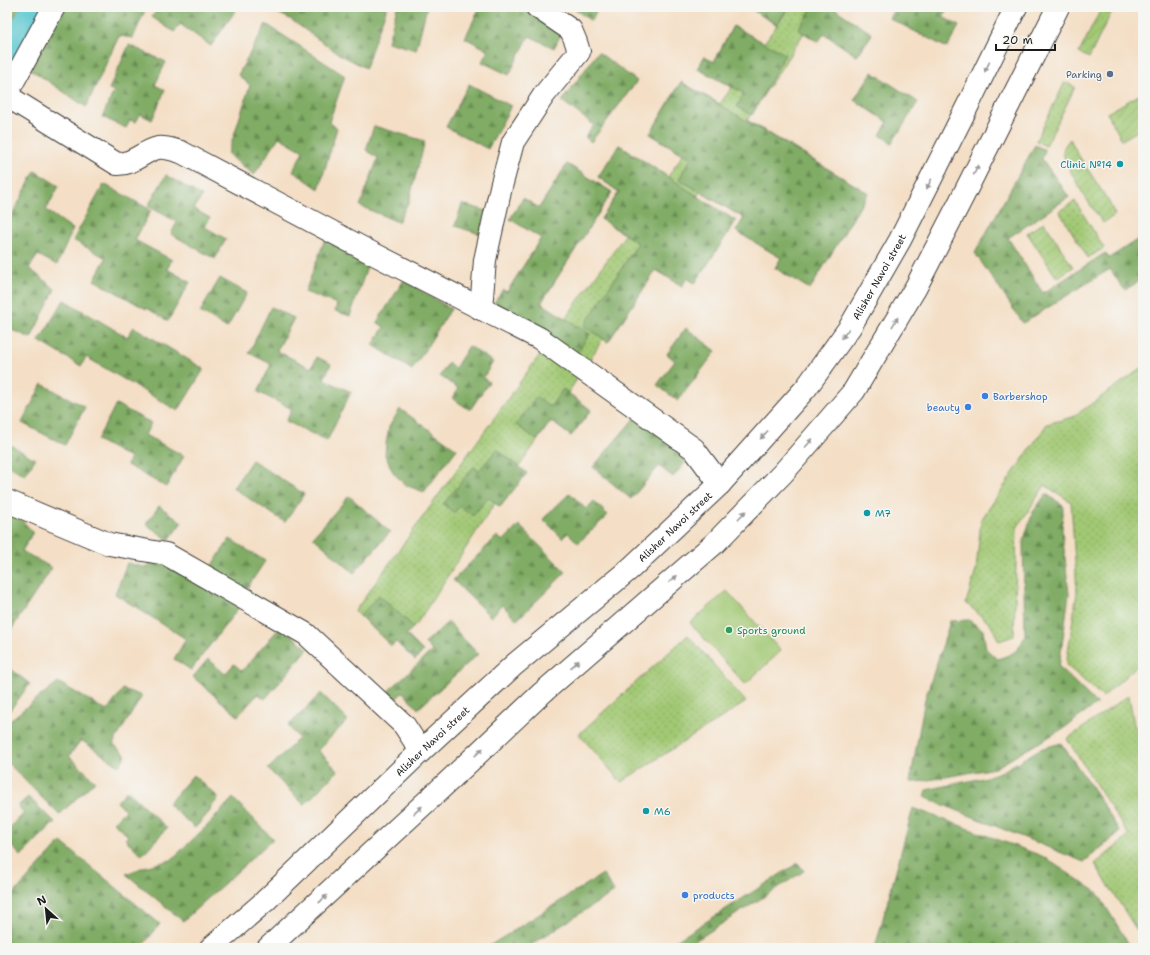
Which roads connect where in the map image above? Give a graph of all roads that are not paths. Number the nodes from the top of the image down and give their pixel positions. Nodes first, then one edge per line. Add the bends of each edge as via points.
1 (54, 7) edge
2 (538, 7) edge
3 (1016, 7) edge
4 (1058, 7) edge
5 (7, 94) edge
6 (481, 309) junction
7 (720, 484) junction
8 (7, 501) edge
9 (421, 752) junction
10 (211, 948) edge
11 (268, 948) edge

1 - 5 street
2 - 6 street via 570,30 578,52 544,95 513,142 485,260
3 -> 7 street, Alisher Navoi street via 900,240 850,327 806,388
11 -> 4 street via 542,693 715,543 783,473 854,391 916,287
5 - 6 street via 117,164 130,162 160,148 181,152
6 - 7 street via 539,338 694,449
7 - 9 street, Alisher Navoi street via 631,568 514,665
8 - 9 street via 109,544 166,554 306,634 404,725
9 - 10 street, Alisher Navoi street via 264,902

